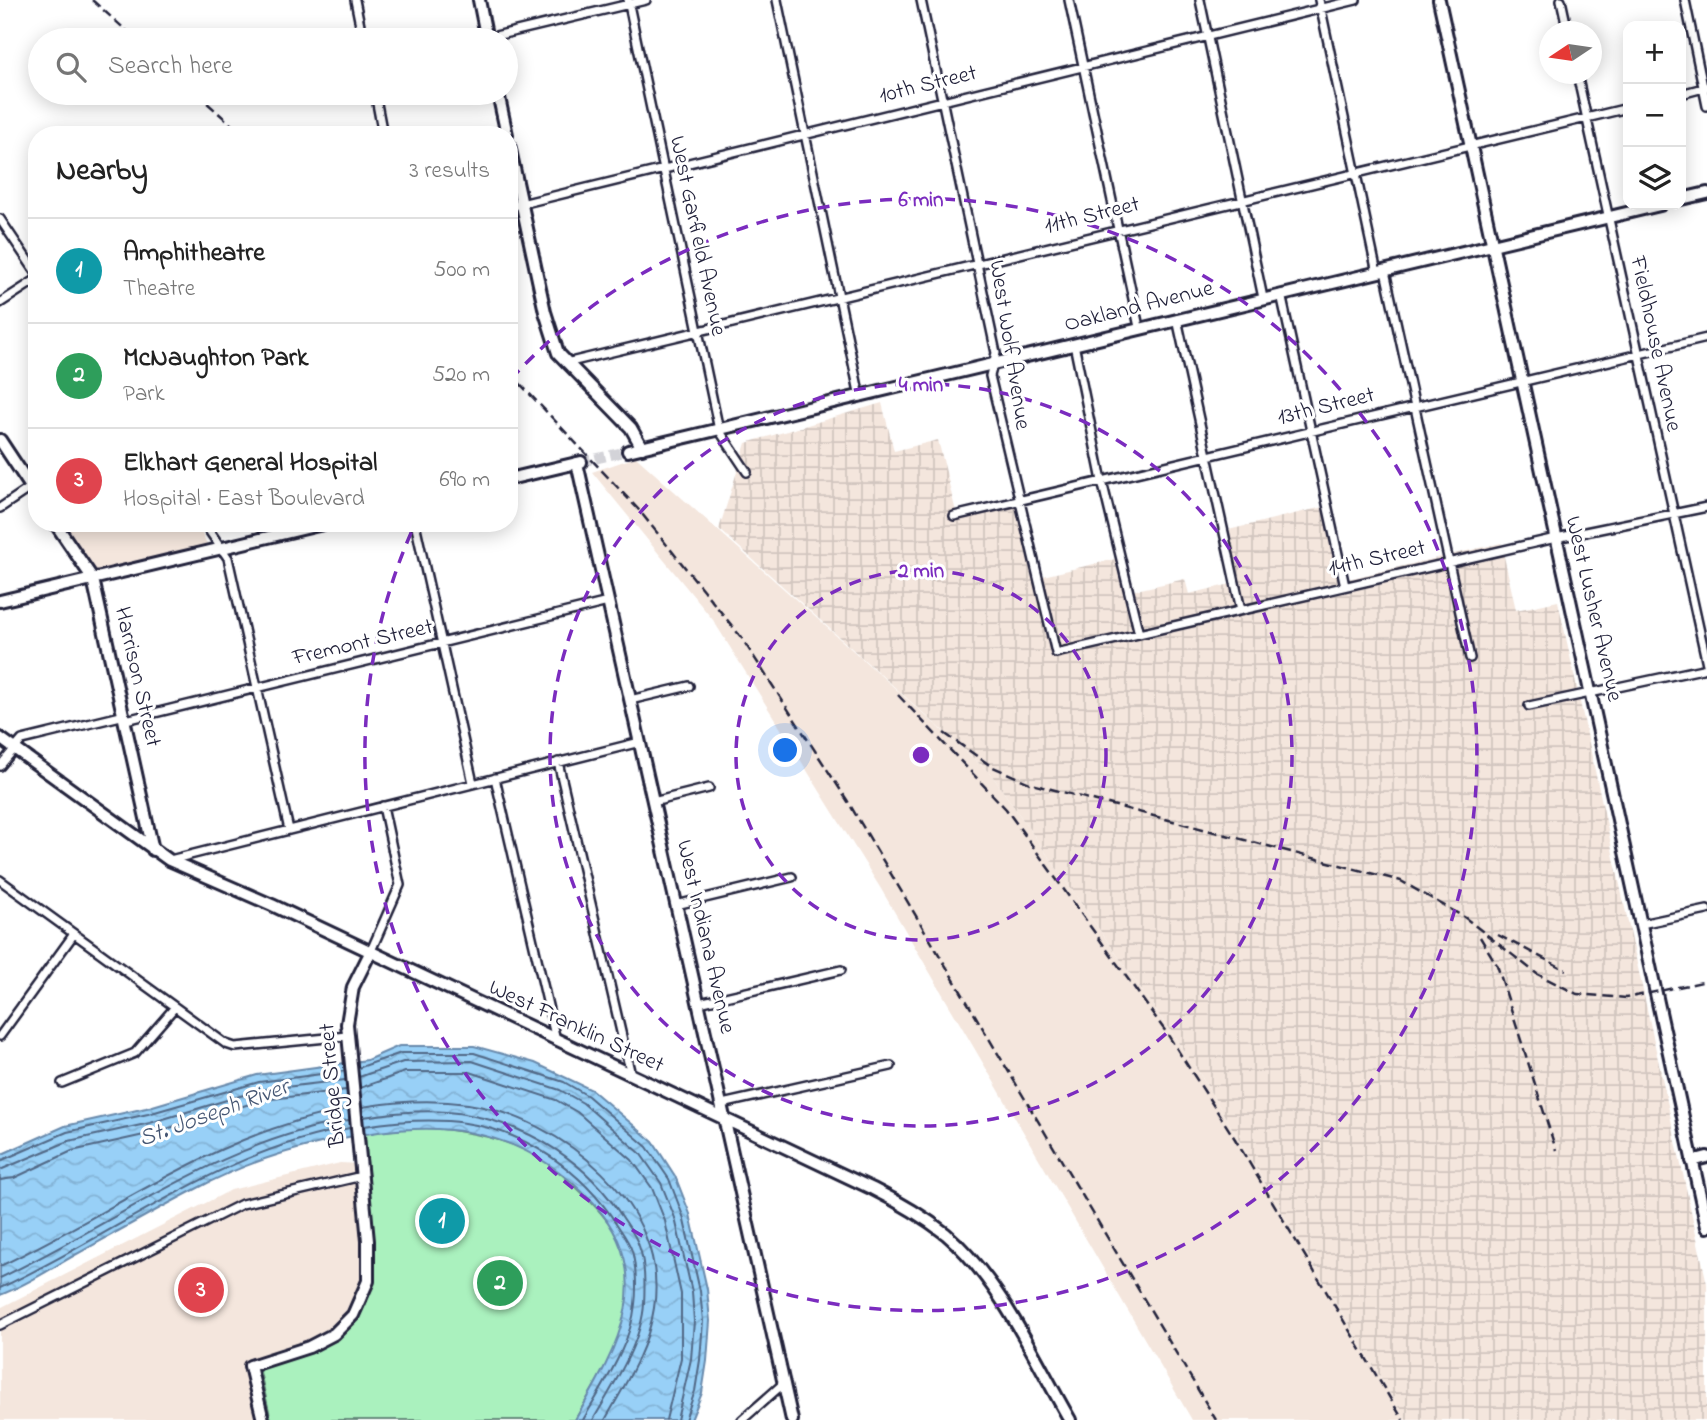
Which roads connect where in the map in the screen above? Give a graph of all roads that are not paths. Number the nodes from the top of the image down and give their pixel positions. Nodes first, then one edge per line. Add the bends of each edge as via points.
1 (355, 0) edge
2 (479, 0) edge
3 (646, 0) edge
4 (776, 0) edge
5 (921, 0) edge
6 (1069, 0) edge
7 (1200, 0) edge
8 (1356, 0) edge
9 (1439, 0) edge
10 (1561, 0) edge
11 (1685, 0) edge
12 (629, 2) edge
13 (1320, 4) edge
14 (1566, 21) edge
15 (361, 28) edge
16 (485, 28) edge
17 (518, 31) edge
18 (1208, 37) junction
19 (1084, 68) junction
20 (1579, 84) edge
21 (1705, 88) edge
22 (1686, 93) edge
23 (942, 102) junction
24 (377, 105) edge
25 (501, 105) edge
26 (1707, 106) edge
27 (1623, 109) edge
28 (1586, 119) junction
29 (381, 126) edge
30 (505, 126) edge
31 (805, 134) junction
32 (1469, 144) junction
33 (663, 167) junction
34 (1355, 172) junction
35 (518, 188) edge
36 (1707, 193) edge
37 (1242, 199) junction
38 (1686, 199) edge
39 (521, 203) junction
40 (518, 204) edge
41 (1640, 210) edge
42 (1607, 218) junction
43 (0, 219) edge
44 (1118, 229) junction
45 (1491, 246) junction
46 (28, 263) edge
47 (977, 265) junction
48 (1381, 272) junction
49 (28, 283) edge
50 (1281, 293) junction
51 (839, 296) junction
52 (1263, 298) junction
53 (0, 303) edge
54 (1177, 320) junction
55 (1139, 327) junction
56 (698, 331) junction
57 (1707, 338) edge
58 (1074, 344) junction
59 (1638, 355) junction
60 (565, 363) junction
61 (994, 365) junction
62 (1521, 381) junction
63 (860, 397) junction
64 (1415, 406) junction
65 (719, 430) junction
66 (1311, 430) junction
67 (0, 440) edge
68 (642, 448) junction
69 (628, 451) tunnel mouth
70 (1207, 456) junction
71 (747, 472) dead end
72 (518, 477) edge
73 (28, 479) edge
74 (1102, 481) junction
75 (28, 493) edge
76 (1020, 499) junction
77 (1707, 507) edge
78 (0, 508) edge
79 (1673, 515) junction
80 (954, 516) dead end
81 (61, 532) edge
82 (210, 532) edge
83 (289, 532) edge
84 (417, 532) edge
85 (1556, 538) junction
86 (222, 548) junction
87 (1449, 562) junction
88 (93, 579) junction
89 (1345, 586) junction
90 (0, 601) edge
91 (608, 602) junction
92 (1241, 610) junction
93 (1139, 634) junction
94 (442, 644) junction
95 (1056, 653) joint
96 (1470, 658) dead end
97 (1707, 666) edge
98 (689, 686) dead end
99 (257, 688) junction
100 (1590, 694) junction
101 (630, 700) junction
102 (1529, 706) dead end
103 (125, 717) junction
104 (0, 738) edge
105 (640, 742) junction
106 (13, 747) junction
107 (558, 762) junction
108 (0, 766) edge
109 (495, 778) junction
110 (472, 783) junction
111 (709, 788) dead end
112 (653, 802) junction
113 (383, 806) junction
114 (289, 830) junction
115 (153, 850) junction
116 (169, 860) junction
117 (792, 877) dead end
118 (0, 880) edge
119 (676, 905) junction
120 (1707, 910) edge
121 (1641, 924) junction
122 (74, 934) junction
123 (370, 953) junction
124 (841, 970) dead end
125 (699, 1003) junction
126 (175, 1007) junction
127 (0, 1017) edge
128 (9, 1023) junction
129 (0, 1036) edge
130 (556, 1040) junction
131 (348, 1041) junction
132 (891, 1066) dead end
133 (632, 1077) junction
134 (62, 1083) dead end
135 (722, 1104) junction
136 (726, 1120) junction
137 (1707, 1157) edge
138 (1692, 1161) junction
139 (362, 1176) junction
140 (1707, 1227) edge
141 (0, 1325) edge
142 (784, 1383) junction
143 (263, 1420) edge
144 (742, 1420) edge
145 (792, 1420) edge
146 (1070, 1420) edge

1 - 15 street
2 - 16 street
3 - 12 street
4 - 31 street
5 - 23 street, West Wolf Avenue
6 - 19 street
7 - 18 street
8 - 13 street, 10th Street
9 - 32 street, West Lusher Avenue
10 - 14 street
11 - 21 street
12 - 17 street
12 - 33 street, West Garfield Avenue
13 - 18 street, 10th Street
13 - 34 street
18 - 19 street, 10th Street
18 - 37 street
19 - 23 street, 10th Street
19 - 44 street
20 - 28 street, Fieldhouse Avenue
21 - 22 street
21 - 26 street
23 - 31 street, 10th Street
23 - 47 street, West Wolf Avenue
24 - 29 street
25 - 30 street
27 - 28 street, 11th Street
28 - 32 street, 11th Street
28 - 42 street, Fieldhouse Avenue
31 - 33 street, 10th Street
31 - 51 street
32 - 34 street, 11th Street
32 - 45 street, West Lusher Avenue
33 - 39 street, 10th Street
33 - 56 street, West Garfield Avenue
34 - 37 street, 11th Street
34 - 48 street
35 - 39 street
36 - 38 street
37 - 44 street, 11th Street
37 - 52 street
39 - 40 street, 10th Street
39 - 60 street via 552,338
41 - 42 street, Oakland Avenue
42 - 45 street, Oakland Avenue
42 - 59 street, Fieldhouse Avenue
43 - 46 street
44 - 47 street, 11th Street
44 - 55 street
45 - 48 street, Oakland Avenue
45 - 62 street, West Lusher Avenue
47 - 51 street, 11th Street
47 - 61 street, West Wolf Avenue via 996,353
48 - 50 street, Oakland Avenue
48 - 64 street
49 - 53 street
50 - 52 street, Oakland Avenue
50 - 66 street
51 - 56 street, 11th Street
51 - 63 street
52 - 54 street, Oakland Avenue
54 - 55 street, Oakland Avenue
54 - 70 street
55 - 58 street, Oakland Avenue
56 - 60 street, 11th Street
56 - 65 street, West Garfield Avenue
57 - 59 street, 13th Street
58 - 61 street, Oakland Avenue
58 - 74 street
59 - 62 street, 13th Street
59 - 79 street, Fieldhouse Avenue
60 - 68 street via 631,428
61 - 63 street, Oakland Avenue
61 - 76 street, West Wolf Avenue via 990,376
62 - 64 street, 13th Street
62 - 85 street, West Lusher Avenue
63 - 65 street, Oakland Avenue
64 - 66 street, 13th Street
64 - 87 street
65 - 68 street, Oakland Avenue
65 - 71 street, West Garfield Avenue
66 - 70 street, 13th Street
66 - 89 street
67 - 73 street
68 - 69 street, Oakland Avenue
70 - 74 street, 13th Street
70 - 92 street
72 - 91 street, West Indiana Avenue via 579,463
74 - 76 street, 13th Street
74 - 93 street
75 - 78 street
76 - 80 street, 13th Street
76 - 95 street, West Wolf Avenue
77 - 79 street, 14th Street
79 - 85 street, 14th Street
79 - 97 street, Fieldhouse Avenue
81 - 88 street, Harrison Street
82 - 86 street
83 - 86 street
84 - 94 street
85 - 87 street, 14th Street
85 - 100 street, West Lusher Avenue
86 - 88 street
86 - 99 street
87 - 89 street, 14th Street
87 - 96 street
88 - 90 street
88 - 103 street, Harrison Street
89 - 92 street, 14th Street
91 - 94 street, Fremont Street
91 - 101 street, West Indiana Avenue
92 - 93 street, 14th Street
93 - 95 street, 14th Street
94 - 99 street, Fremont Street
94 - 110 street
97 - 100 street
98 - 101 street
99 - 103 street, Fremont Street
99 - 114 street
100 - 102 street
100 - 121 street, West Lusher Avenue
101 - 105 street, West Indiana Avenue
103 - 106 street, Fremont Street via 22,740
103 - 115 street, Harrison Street
104 - 106 street, West Franklin Street
105 - 107 street
105 - 112 street, West Indiana Avenue
106 - 108 street
106 - 115 street, West Franklin Street
107 - 109 street
107 - 133 street
109 - 110 street
109 - 130 street
110 - 113 street
111 - 112 street
112 - 119 street, West Indiana Avenue
113 - 114 street
113 - 123 street via 400,886
114 - 116 street
115 - 116 street, West Franklin Street
116 - 123 street, West Franklin Street
117 - 119 street
118 - 122 street
119 - 125 street, West Indiana Avenue
120 - 121 street
121 - 138 street, West Lusher Avenue
122 - 126 street
122 - 128 street
123 - 130 street, West Franklin Street
123 - 131 street, Bridge Street via 353,987
124 - 125 street
125 - 135 street, West Indiana Avenue
126 - 131 street via 235,1047
126 - 134 street via 135,1053
127 - 128 street
128 - 129 street
130 - 133 street, West Franklin Street
131 - 139 street, Bridge Street
132 - 135 street
133 - 136 street, West Franklin Street
135 - 136 street, West Indiana Avenue
136 - 142 street, West Indiana Avenue
136 - 146 street, West Franklin Street via 900,1202 947,1235 979,1269
137 - 138 street
138 - 140 street, West Lusher Avenue
139 - 141 street via 242,1204
139 - 143 street, Bridge Street via 369,1257 365,1293 353,1315 334,1334 250,1366
142 - 144 street
142 - 145 street, West Indiana Avenue

